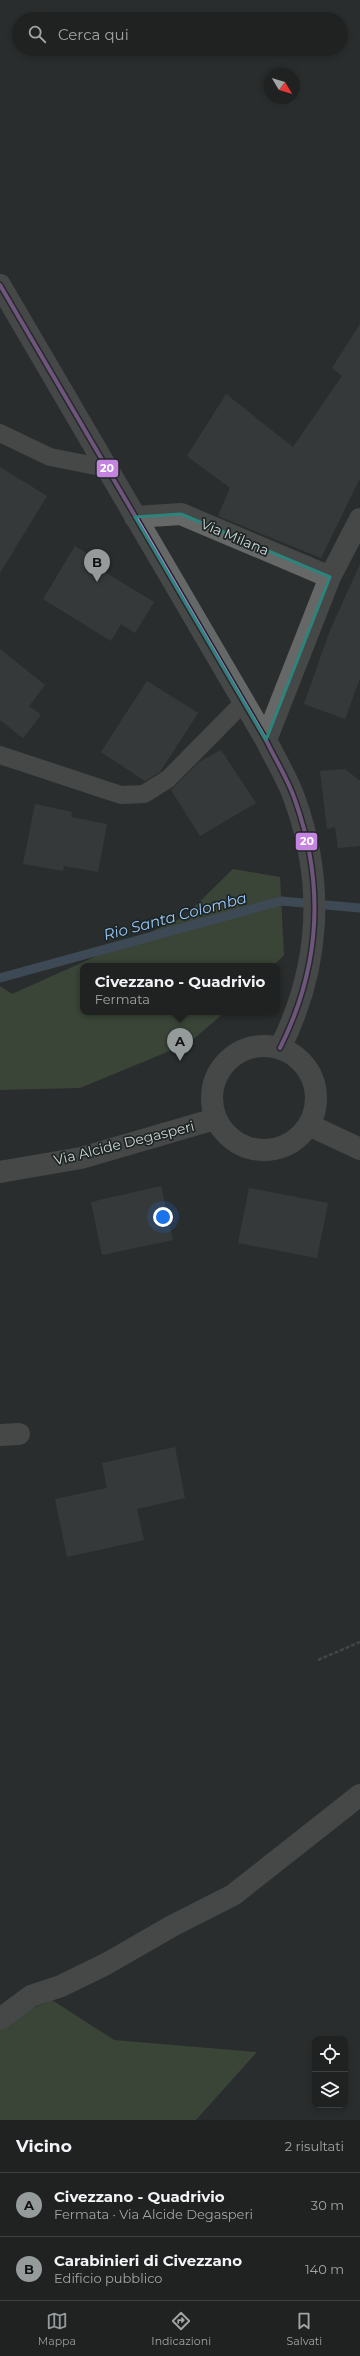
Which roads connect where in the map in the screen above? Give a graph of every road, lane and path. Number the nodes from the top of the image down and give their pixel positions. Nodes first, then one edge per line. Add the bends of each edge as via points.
1 (0, 286) edge
2 (0, 433) edge
3 (106, 468) junction
4 (135, 517) junction
5 (360, 519) edge
6 (330, 578) junction
7 (244, 702) junction
8 (266, 740) junction
9 (0, 755) edge
10 (280, 1048) junction
11 (215, 1119) junction
12 (309, 1125) junction
13 (360, 1149) edge
14 (3, 1170) edge
15 (360, 1642) edge
16 (318, 1660) dead end
17 (360, 1795) edge
18 (0, 2019) edge

1 - 3 street
2 - 3 lane via 50,457
3 - 4 street
4 - 6 street, Via Milana via 181,514
4 - 7 street
5 - 6 street
6 - 8 street
7 - 8 street
7 - 9 lane via 168,780 144,794 121,795
8 - 10 street via 295,799 315,881 315,932 310,964 295,1013
10 - 11 street via 256,1046 234,1054 217,1073 211,1096
10 - 12 street via 300,1060 313,1080 316,1103
11 - 12 street via 234,1142 260,1151 288,1144
11 - 14 street, Via Alcide Degasperi via 81,1158
12 - 13 street
15 - 16 path
17 - 18 street via 232,1895 106,1964 61,1986 31,1996

